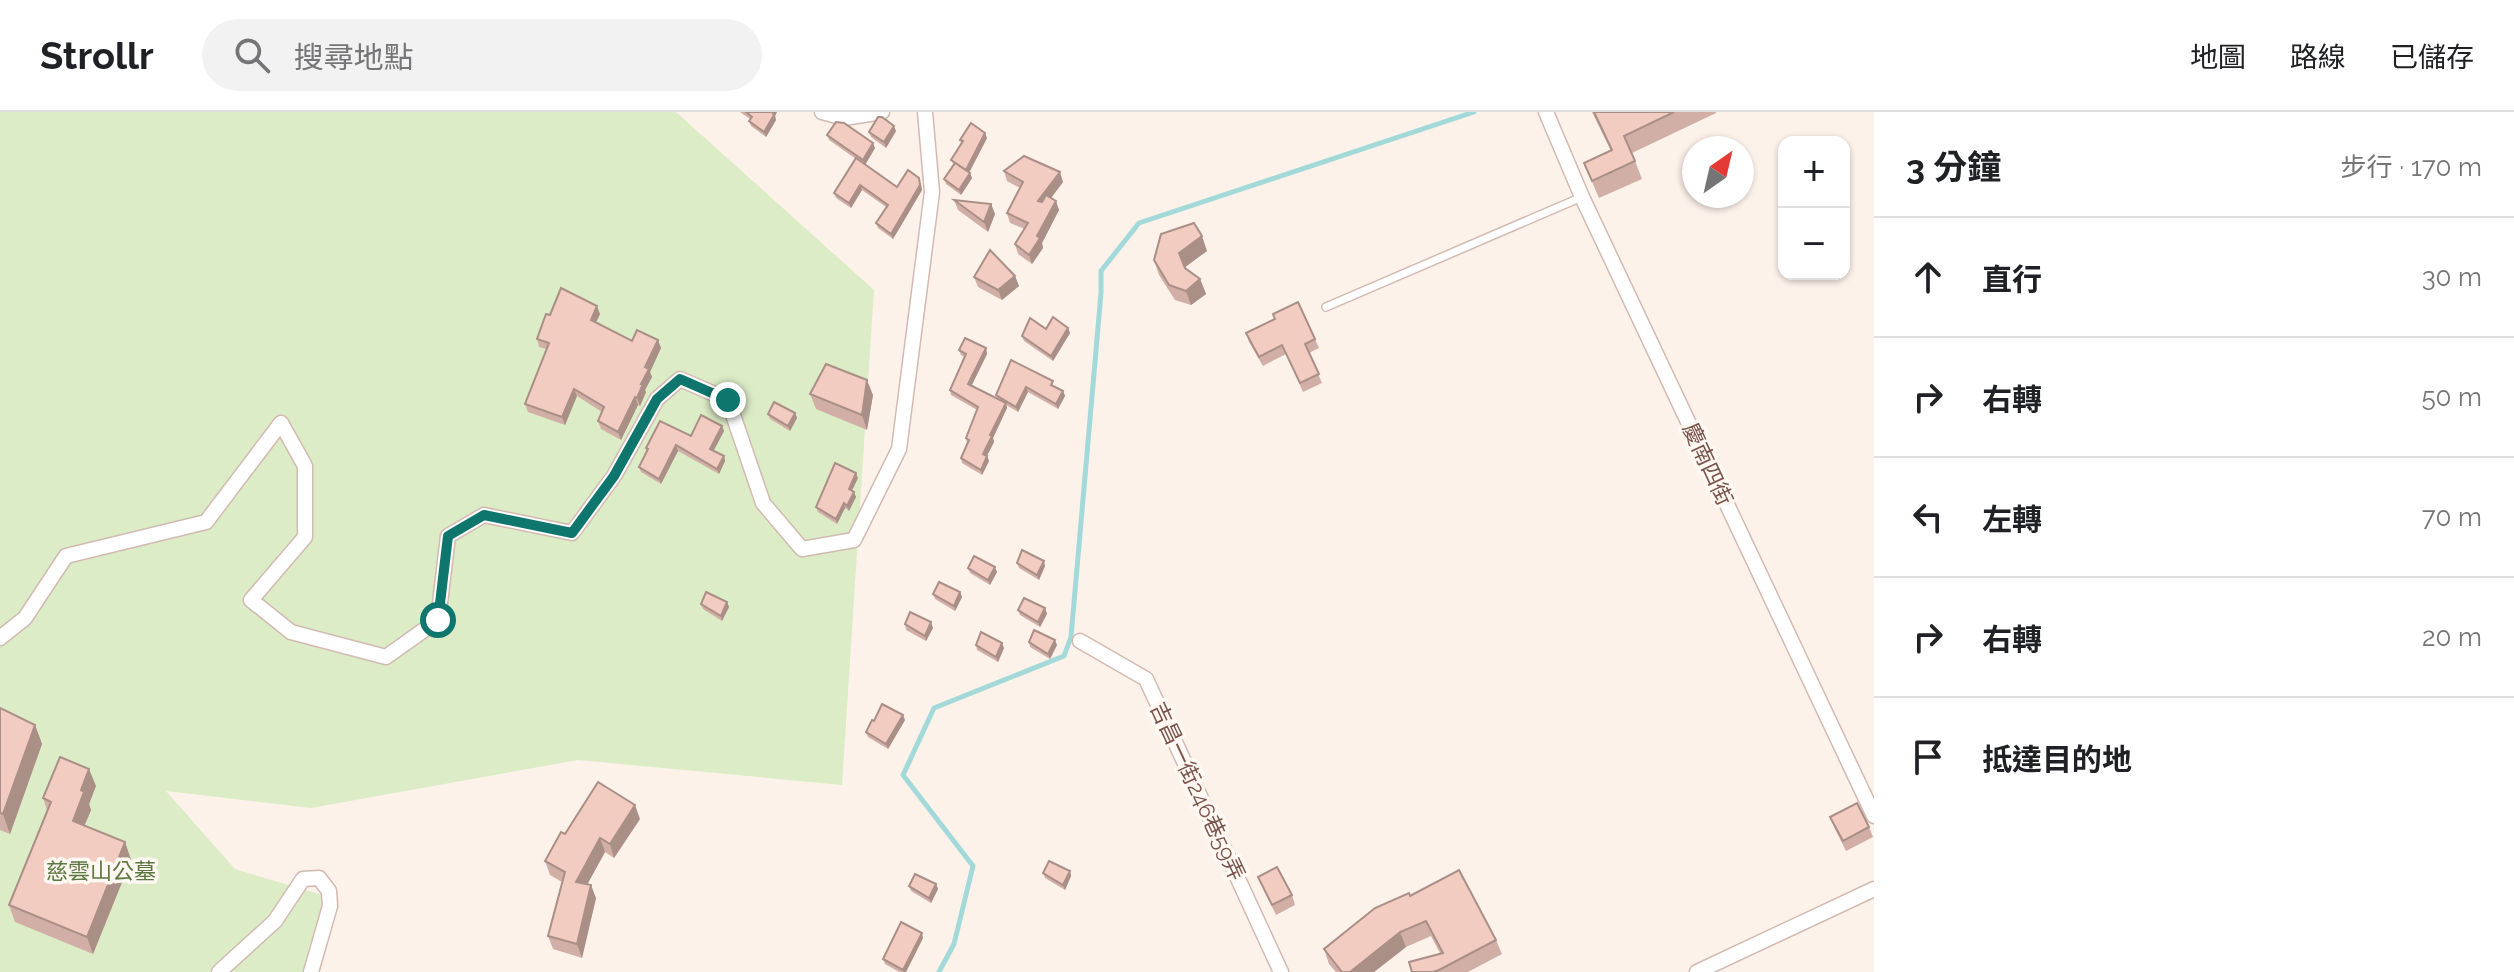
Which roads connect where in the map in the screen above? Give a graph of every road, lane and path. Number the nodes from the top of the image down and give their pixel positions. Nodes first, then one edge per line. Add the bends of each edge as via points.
1 (822, 112) edge
2 (882, 112) edge
3 (925, 112) edge
4 (1546, 112) edge
5 (1582, 197) junction
6 (1326, 307) dead end
7 (0, 638) edge
8 (1080, 641) dead end
9 (1874, 816) edge
10 (1874, 889) edge
11 (1277, 971) edge
12 (219, 972) edge
13 (311, 972) edge
14 (1697, 972) edge

1 - 2 street via 844,118
3 - 7 street via 932,192 899,449 854,540 802,549 763,503 728,400 680,379 657,399 614,476 572,533 484,515 448,536 438,620 386,657 291,632 251,600 305,537 305,466 281,423 206,522 66,556 25,618
4 - 5 street, 慶南四街
5 - 6 lane
5 - 9 street, 慶南四街
8 - 11 street, 吉昌一街246巷59弄 via 1146,679
10 - 14 street
12 - 13 street via 275,921 303,879 319,878 329,891 330,906

